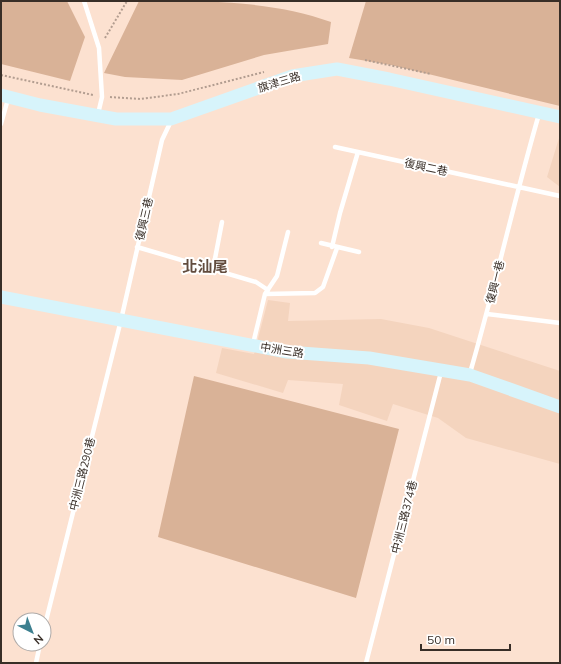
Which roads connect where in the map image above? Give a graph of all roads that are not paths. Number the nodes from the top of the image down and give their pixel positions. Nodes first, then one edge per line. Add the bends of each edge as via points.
1 (84, 1) edge
2 (5, 96) edge
3 (540, 113) junction
4 (98, 116) junction
5 (560, 117) edge
6 (171, 119) junction
7 (1, 124) edge
8 (335, 147) dead end
9 (358, 152) junction
10 (518, 187) junction
11 (560, 196) edge
12 (222, 222) dead end
13 (288, 232) dead end
14 (320, 243) dead end
15 (137, 247) junction
16 (335, 247) junction
17 (359, 252) dead end
18 (213, 269) junction
19 (266, 292) junction
20 (1, 297) edge
21 (487, 314) junction
22 (121, 320) junction
23 (560, 323) edge
24 (253, 346) junction
25 (442, 370) junction
26 (470, 375) junction
27 (560, 406) edge
28 (48, 612) edge
29 (38, 652) edge
30 (36, 663) edge
31 (366, 663) edge

1 - 4 lane via 99,48 102,97
2 - 4 street, 旗津三路
2 - 7 lane
3 - 5 street, 旗津三路
3 - 6 street, 旗津三路 via 338,70 292,76
3 - 10 lane, 復興一巷
4 - 6 street, 旗津三路 via 116,119
6 - 15 lane, 復興三巷 via 162,140
8 - 9 lane, 復興二巷
9 - 10 lane, 復興二巷
9 - 16 lane via 340,213
10 - 11 lane
10 - 21 lane, 復興一巷
12 - 18 lane
13 - 19 lane via 277,276
14 - 16 lane
15 - 18 lane
15 - 22 lane, 復興三巷
16 - 17 lane
16 - 19 lane via 320,291
18 - 19 lane via 256,282
19 - 24 lane
20 - 22 street, 中洲三路
21 - 23 lane
21 - 26 lane, 復興一巷
22 - 24 street, 中洲三路
22 - 28 lane, 中洲三路290巷
24 - 25 street, 中洲三路 via 315,355 369,358
25 - 26 street, 中洲三路
25 - 31 lane, 中洲三路374巷
26 - 27 street, 中洲三路
29 - 30 lane

